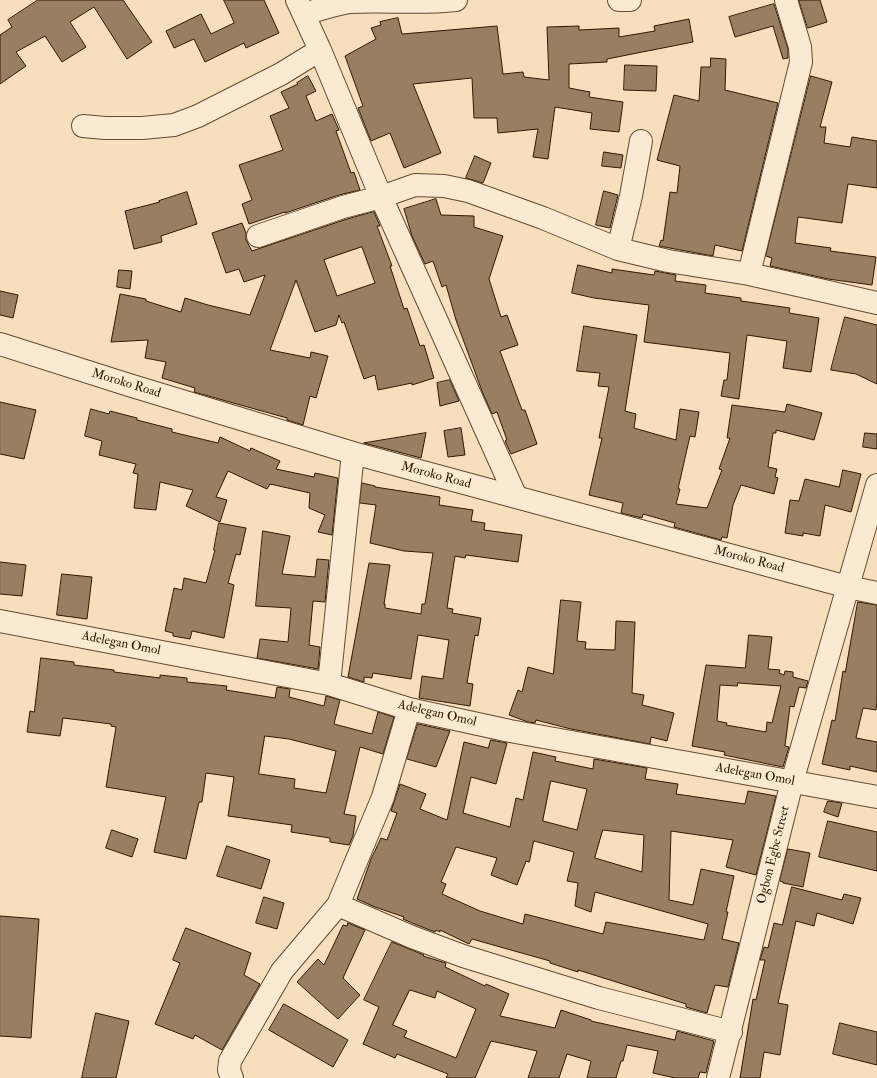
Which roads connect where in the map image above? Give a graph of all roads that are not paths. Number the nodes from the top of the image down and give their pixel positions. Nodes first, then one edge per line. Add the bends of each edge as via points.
1 (456, 0) edge
2 (620, 0) edge
3 (630, 0) edge
4 (786, 0) edge
5 (301, 7) edge
6 (320, 50) junction
7 (83, 126) dead end
8 (642, 141) dead end
9 (381, 197) junction
10 (258, 236) dead end
11 (618, 249) junction
12 (749, 274) junction
13 (877, 303) edge
14 (0, 344) edge
15 (353, 453) junction
16 (877, 485) edge
17 (516, 497) junction
18 (848, 587) junction
19 (877, 593) edge
20 (0, 621) edge
21 (329, 684) junction
22 (409, 709) junction
23 (792, 782) junction
24 (877, 797) edge
25 (338, 905) junction
26 (731, 1032) junction
27 (232, 1078) edge
28 (718, 1078) edge

1 - 5 street via 379,0
2 - 3 street
4 - 12 street via 800,47 801,62
5 - 6 street
6 - 7 street via 281,74 198,116 174,125 142,128
6 - 9 street
8 - 11 street
9 - 10 street
9 - 11 street via 416,185 444,186 468,191
9 - 17 street
11 - 12 street via 668,261
12 - 13 street
14 - 15 street, Moroko Road
15 - 17 street, Moroko Road
15 - 21 street
16 - 18 street, Ogbon Egbe Street
17 - 18 street, Moroko Road
18 - 19 street, Moroko Road
18 - 23 street, Ogbon Egbe Street
20 - 21 street, Adelegan Omol
21 - 22 street, Adelegan Omol
22 - 23 street, Adelegan Omol via 518,732
22 - 25 street via 383,797
23 - 24 street, Adelegan Omol
23 - 26 street, Ogbon Egbe Street
25 - 26 street via 463,956 599,998
25 - 27 street via 282,971 230,1062
26 - 28 street, Ogbon Egbe Street

